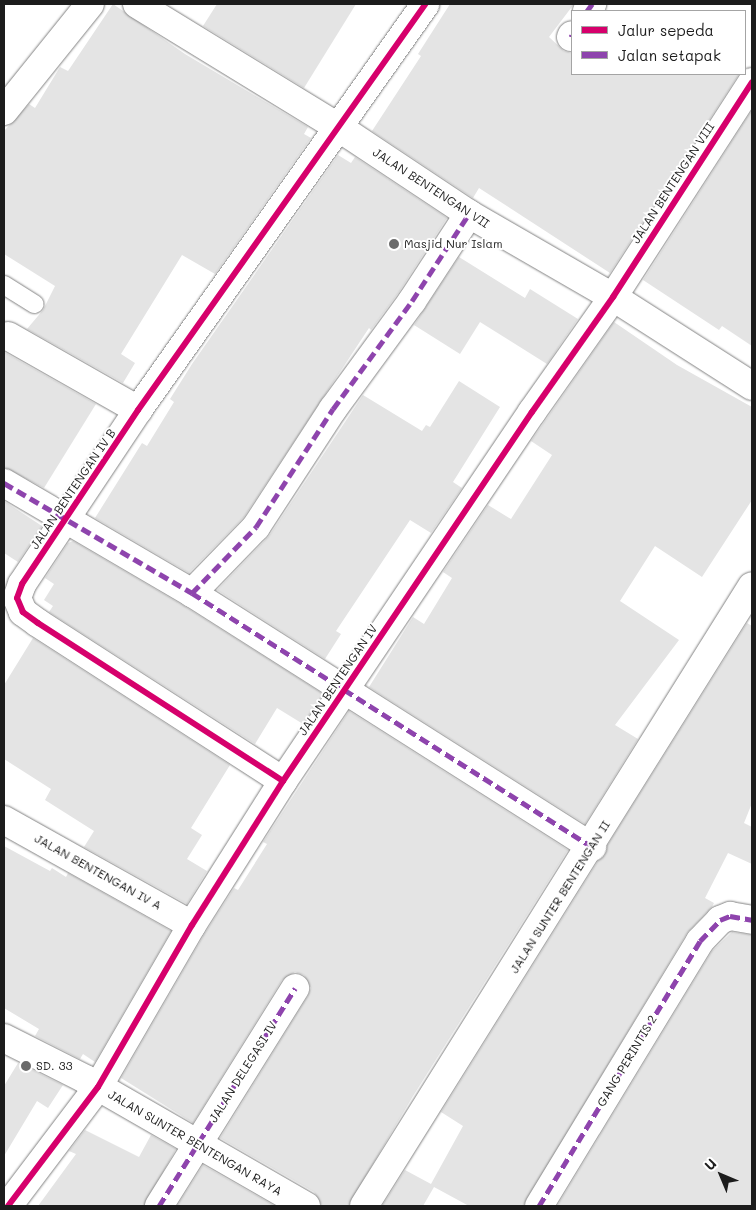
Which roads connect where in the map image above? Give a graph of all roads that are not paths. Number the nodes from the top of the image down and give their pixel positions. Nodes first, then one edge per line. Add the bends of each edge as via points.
1 (90, 4) edge
2 (137, 4) edge
3 (425, 4) edge
4 (752, 82) edge
5 (4, 111) edge
6 (338, 127) junction
7 (469, 214) junction
8 (4, 285) edge
9 (613, 297) junction
10 (34, 304) dead end
11 (8, 336) dead end
12 (752, 386) edge
13 (138, 410) junction
14 (4, 483) edge
15 (67, 520) junction
16 (752, 586) edge
17 (192, 593) junction
18 (346, 689) junction
19 (283, 781) junction
20 (4, 820) edge
21 (592, 847) junction
22 (752, 920) edge
23 (192, 925) junction
24 (295, 988) dead end
25 (4, 1038) edge
26 (98, 1087) junction
27 (198, 1144) junction
28 (8, 1206) edge
29 (159, 1206) edge
30 (306, 1206) edge
31 (364, 1206) edge
32 (539, 1206) edge

1 - 5 street
2 - 6 street, JALAN BENTENGAN VII
3 - 6 street, JALAN BENTENGAN IV B
4 - 9 street, JALAN BENTENGAN VIII
6 - 7 street, JALAN BENTENGAN VII
6 - 13 street, JALAN BENTENGAN IV B
7 - 9 street, JALAN BENTENGAN VII
7 - 17 street via 412,301 333,409 256,527
8 - 10 lane
9 - 12 street, JALAN BENTENGAN VII
9 - 18 street, JALAN BENTENGAN IV
11 - 13 street
13 - 15 street, JALAN BENTENGAN IV B
14 - 15 street
15 - 17 street
15 - 19 street, JALAN BENTENGAN IV B via 22,584 17,598 23,612
16 - 21 street, JALAN SUNTER BENTENGAN II
17 - 18 street
18 - 19 street, JALAN BENTENGAN IV
18 - 21 street
19 - 23 street, JALAN BENTENGAN IV
20 - 23 street, JALAN BENTENGAN IV A
21 - 31 street, JALAN SUNTER BENTENGAN II
22 - 32 street, GANG PERINTIS 2 via 735,915 720,920 695,948
23 - 26 street, JALAN BENTENGAN IV
24 - 27 street, JALAN DELEGASI IV
25 - 26 street, JALAN SUNTER BENTENGAN RAYA
26 - 27 street, JALAN SUNTER BENTENGAN RAYA
26 - 28 street, JALAN BENTENGAN IV
27 - 29 street, JALAN DELEGASI IV
27 - 30 street, JALAN SUNTER BENTENGAN RAYA

